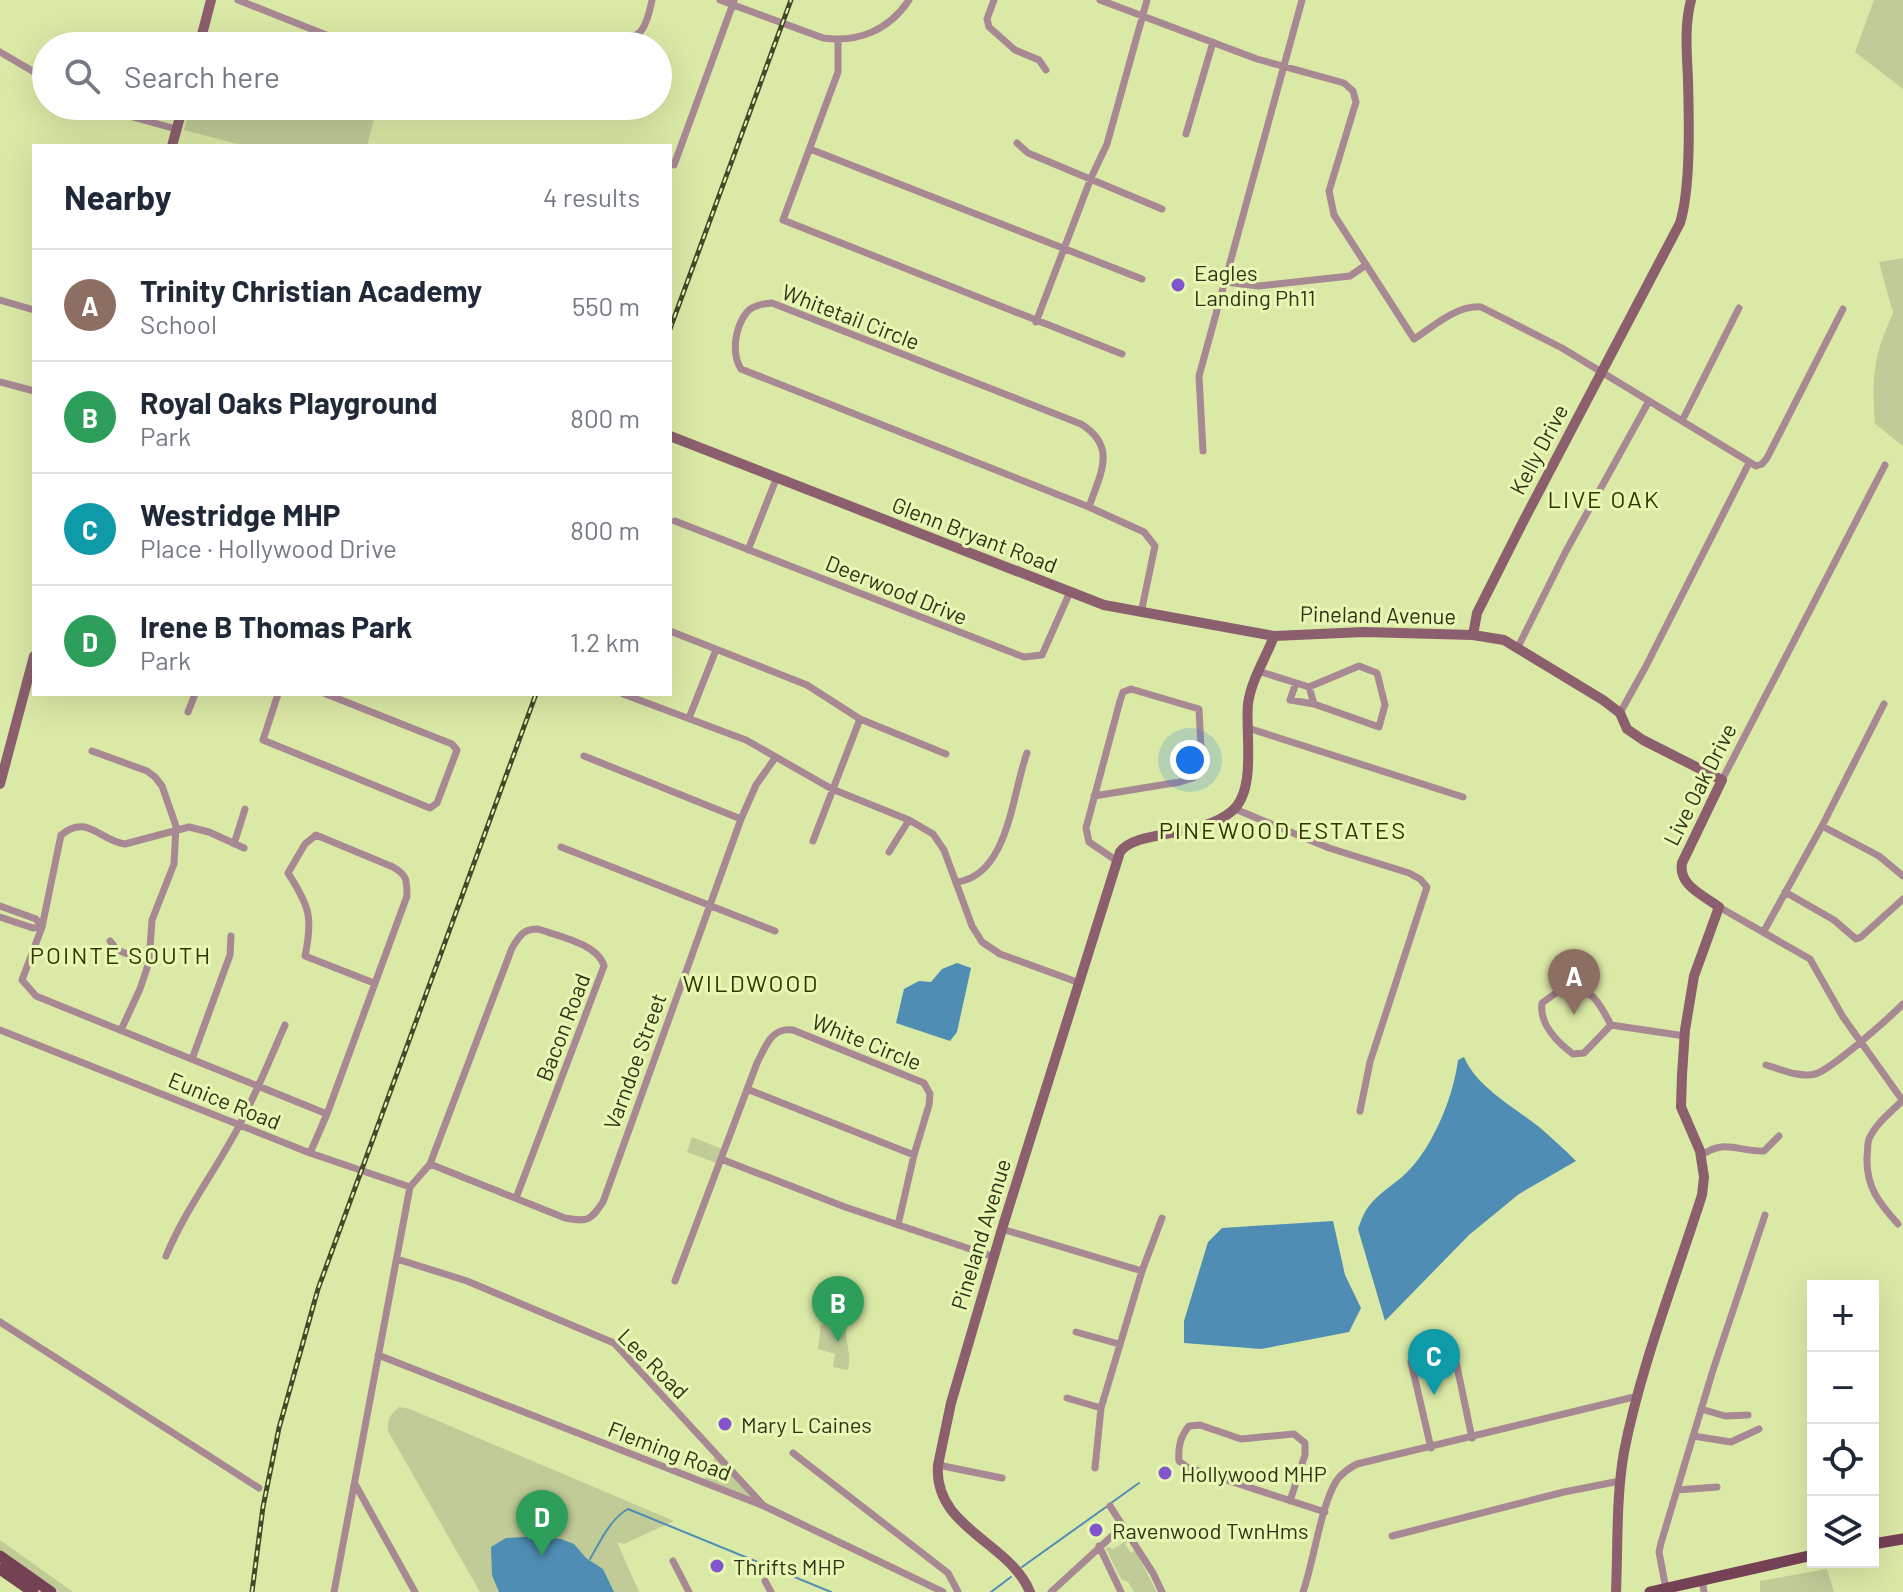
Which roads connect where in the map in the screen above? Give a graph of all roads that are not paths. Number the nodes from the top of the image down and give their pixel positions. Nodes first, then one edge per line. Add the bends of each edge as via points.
1 (211, 0) edge
2 (238, 0) edge
3 (652, 0) edge
4 (720, 0) edge
5 (909, 0) edge
6 (994, 0) edge
7 (1100, 0) edge
8 (1147, 0) edge
9 (1302, 0) edge
10 (1691, 0) edge
11 (733, 2) edge
12 (1142, 15) junction
13 (203, 32) edge
14 (319, 32) edge
15 (642, 32) edge
16 (838, 40) junction
17 (1213, 42) junction
18 (0, 52) edge
19 (1285, 67) junction
20 (1046, 70) dead end
21 (32, 71) edge
22 (139, 120) edge
23 (179, 120) edge
24 (176, 129) junction
25 (1186, 134) dead end
26 (1017, 143) dead end
27 (172, 144) edge
28 (810, 149) junction
29 (674, 165) dead end
30 (1091, 178) junction
31 (1162, 209) dead end
32 (1064, 249) junction
33 (1366, 265) junction
34 (1142, 279) dead end
35 (1225, 282) junction
36 (0, 300) edge
37 (1739, 308) dead end
38 (32, 309) edge
39 (1843, 309) dead end
40 (1036, 322) junction
41 (1122, 354) dead end
42 (1602, 371) junction
43 (0, 382) edge
44 (32, 390) edge
45 (1649, 401) junction
46 (1683, 419) junction
47 (672, 437) edge
48 (1203, 451) dead end
49 (1749, 463) junction
50 (1885, 465) dead end
51 (777, 477) junction
52 (1089, 507) junction
53 (675, 521) dead end
54 (748, 550) junction
55 (1070, 592) junction
56 (1141, 613) junction
57 (672, 632) edge
58 (1473, 635) junction
59 (1274, 636) junction
60 (1518, 647) junction
61 (716, 650) junction
62 (32, 664) edge
63 (1258, 671) junction
64 (1296, 683) junction
65 (1309, 687) junction
66 (194, 696) edge
67 (277, 696) edge
68 (331, 696) edge
69 (628, 696) edge
70 (1314, 704) junction
71 (1884, 704) dead end
72 (188, 712) dead end
73 (1620, 713) junction
74 (689, 718) junction
75 (860, 719) junction
76 (1248, 728) junction
77 (92, 751) dead end
78 (1027, 753) dead end
79 (946, 754) dead end
80 (584, 756) dead end
81 (775, 758) junction
82 (1722, 780) junction
83 (0, 784) edge
84 (832, 789) junction
85 (1094, 796) junction
86 (1463, 797) dead end
87 (245, 809) dead end
88 (1235, 809) junction
89 (741, 819) junction
90 (909, 820) junction
91 (1822, 826) junction
92 (177, 832) junction
93 (813, 841) dead end
94 (234, 844) junction
95 (561, 847) dead end
96 (244, 848) dead end
97 (889, 852) dead end
98 (1117, 861) junction
99 (1903, 876) edge
100 (957, 882) junction
101 (1785, 892) junction
102 (1903, 899) edge
103 (0, 906) edge
104 (710, 906) junction
105 (1719, 907) junction
106 (0, 917) edge
107 (42, 927) junction
108 (775, 931) dead end
109 (1764, 931) junction
110 (231, 936) dead end
111 (110, 941) dead end
112 (149, 962) junction
113 (1077, 982) junction
114 (374, 983) junction
115 (1903, 1004) edge
116 (285, 1025) dead end
117 (1611, 1025) junction
118 (0, 1030) edge
119 (121, 1030) junction
120 (1685, 1036) junction
121 (1861, 1040) junction
122 (192, 1059) junction
123 (1766, 1065) dead end
124 (257, 1087) junction
125 (747, 1089) junction
126 (1903, 1100) edge
127 (1360, 1111) dead end
128 (327, 1114) junction
129 (239, 1125) junction
130 (1779, 1136) dead end
131 (310, 1153) junction
132 (914, 1155) junction
133 (1701, 1156) junction
134 (721, 1159) junction
135 (430, 1164) junction
136 (410, 1187) junction
137 (516, 1198) junction
138 (1765, 1215) dead end
139 (1162, 1218) dead end
140 (1898, 1224) dead end
141 (898, 1225) junction
142 (1002, 1229) junction
143 (166, 1256) dead end
144 (994, 1257) junction
145 (397, 1259) junction
146 (1142, 1271) junction
147 (675, 1281) dead end
148 (0, 1322) edge
149 (1076, 1332) dead end
150 (1119, 1344) junction
151 (378, 1355) junction
152 (1455, 1357) dead end
153 (1411, 1362) dead end
154 (1638, 1396) junction
155 (1067, 1398) dead end
156 (1101, 1408) junction
157 (1701, 1409) junction
158 (1748, 1415) dead end
159 (1759, 1429) dead end
160 (1693, 1436) junction
161 (1472, 1438) junction
162 (1431, 1448) junction
163 (793, 1453) dead end
164 (938, 1465) junction
165 (1095, 1468) dead end
166 (1002, 1478) dead end
167 (1620, 1481) junction
168 (355, 1484) junction
169 (1717, 1487) dead end
170 (259, 1488) dead end
171 (1677, 1490) junction
172 (1290, 1501) junction
173 (764, 1506) junction
174 (1110, 1506) dead end
175 (1325, 1512) junction
176 (1123, 1526) junction
177 (1392, 1536) dead end
178 (1903, 1539) edge
179 (1879, 1543) edge
180 (1099, 1546) junction
181 (0, 1556) edge
182 (1807, 1557) edge
183 (673, 1561) dead end
184 (0, 1569) edge
185 (765, 1581) dead end
186 (1703, 1586) edge
187 (1666, 1589) junction
188 (33, 1592) edge
189 (51, 1592) edge
190 (334, 1592) edge
191 (415, 1592) edge
192 (689, 1592) edge
193 (771, 1592) edge
194 (943, 1592) edge
195 (958, 1592) edge
196 (1030, 1592) edge
197 (1051, 1592) edge
198 (1121, 1592) edge
199 (1162, 1592) edge
200 (1303, 1592) edge
201 (1616, 1592) edge
202 (1650, 1592) edge

1 - 13 street
2 - 14 street
3 - 15 street
4 - 11 street
5 - 16 street via 902,12 874,32
6 - 20 street via 989,27
7 - 12 street
8 - 12 street
9 - 19 street
10 - 42 street, Kelly Drive via 1683,212
11 - 16 street
11 - 29 street
12 - 17 street
12 - 30 street via 1107,144
16 - 28 street via 838,72
17 - 19 street
17 - 25 street
18 - 21 street
19 - 33 street via 1344,83 1353,91 1356,102 1329,191 1334,215
19 - 35 street
22 - 24 street
23 - 24 street
24 - 27 street
26 - 30 street via 1028,153
28 - 32 street
28 - 40 street via 783,220
30 - 31 street
30 - 32 street
32 - 34 street
32 - 40 street
33 - 35 street via 1350,276 1259,286
33 - 42 street via 1414,339 1455,313 1481,307
35 - 48 street via 1199,376
36 - 38 street
37 - 46 street
39 - 49 street via 1762,464
40 - 41 street
42 - 45 street
42 - 58 street, Kelly Drive via 1477,613
43 - 44 street
45 - 46 street
45 - 60 street
46 - 49 street
47 - 51 street, Glenn Bryant Road
49 - 73 street
50 - 82 street, Live Oak Drive
51 - 54 street
51 - 55 street, Glenn Bryant Road
52 - 52 street, Whitetail Circle via 741,369 734,359 734,344 746,313 772,303 1081,424 1102,443 1104,462
52 - 56 street, Whitetail Circle via 1144,532 1155,546
53 - 54 street, Deerwood Drive
54 - 55 street, Deerwood Drive via 1024,657 1042,655
55 - 56 street, Glenn Bryant Road
56 - 59 street, Glenn Bryant Road
57 - 61 street
58 - 59 street, Pineland Avenue
58 - 60 street
59 - 63 street, Pineland Avenue
60 - 73 street
61 - 74 street
61 - 75 street via 807,685
62 - 83 street
63 - 64 street
63 - 76 street, Pineland Avenue
64 - 65 street
64 - 70 street via 1290,700
65 - 70 street
65 - 70 street via 1359,666 1377,673 1385,705 1379,727
66 - 72 street
67 - 68 street via 263,740 430,808 437,803 457,750 452,744
69 - 74 street
71 - 91 street
73 - 82 street via 1627,729 1643,740
74 - 81 street via 746,740
75 - 79 street
75 - 84 street
76 - 86 street
76 - 88 street, Pineland Avenue via 1247,773
77 - 92 street via 155,777
78 - 100 street via 996,853 985,871
80 - 89 street
81 - 84 street
81 - 89 street, Varndoe Street
82 - 105 street, Live Oak Drive via 1680,872 1685,883
84 - 90 street
84 - 93 street
85 - 85 street via 1123,692 1131,689 1199,709 1202,767 1193,778
85 - 98 street via 1086,828 1089,842
87 - 94 street
88 - 98 street via 1205,826 1130,841
88 - 127 street via 1409,873 1423,881 1428,892 1370,1062
89 - 104 street, Varndoe Street
90 - 97 street
90 - 100 street via 933,834
91 - 99 street via 1879,856
91 - 101 street
92 - 94 street via 189,827
92 - 107 street via 125,844 92,827 69,828 61,835
92 - 112 street via 174,864 152,920
94 - 96 street
95 - 104 street
98 - 113 street, Pineland Avenue
100 - 113 street via 982,942 1000,954
101 - 102 street via 1856,939
101 - 109 street
103 - 107 street via 36,919
104 - 108 street
104 - 137 street, Varndoe Street via 603,1202 584,1221
105 - 109 street
105 - 120 street via 1694,976
106 - 107 street
107 - 119 street via 22,980 34,994
109 - 121 street via 1810,959
110 - 122 street via 230,955
111 - 112 street via 117,950
112 - 119 street
113 - 142 street, Pineland Avenue
114 - 114 street via 407,896 406,877 316,835 288,873 310,915 305,956
114 - 128 street
115 - 121 street
116 - 124 street
117 - 117 street via 1584,1053 1573,1054 1548,1028 1540,1013 1542,1003 1567,985 1583,989 1597,998
117 - 120 street
118 - 129 street, Eunice Road
119 - 122 street
120 - 133 street via 1681,1107
121 - 123 street via 1815,1074
121 - 126 street
122 - 124 street
124 - 128 street
124 - 129 street
125 - 132 street
125 - 132 street, White Circle via 768,1042 783,1029 908,1075 924,1083 930,1094
125 - 134 street, White Circle
126 - 140 street via 1869,1140 1867,1156 1869,1187
128 - 131 street
129 - 131 street, Eunice Road
129 - 143 street via 179,1223
130 - 133 street via 1764,1151 1721,1146
131 - 136 street, Eunice Road
132 - 141 street, White Circle
133 - 154 street via 1702,1195
134 - 141 street
134 - 147 street, White Circle
135 - 136 street
135 - 137 street, Varndoe Street
135 - 137 street, Bacon Road via 521,933 538,929 594,951 604,966
136 - 145 street
138 - 157 street
139 - 146 street
141 - 144 street
142 - 144 street, Pineland Avenue
142 - 146 street
144 - 164 street, Pineland Avenue
145 - 151 street
145 - 173 street, Lee Road via 467,1281 614,1343
146 - 150 street
148 - 170 street
149 - 150 street
150 - 156 street
151 - 168 street
151 - 173 street, Fleming Road
152 - 161 street
153 - 162 street
154 - 161 street
154 - 167 street
155 - 156 street
156 - 165 street
157 - 158 street
157 - 160 street
159 - 160 street via 1731,1442
160 - 171 street
161 - 162 street
162 - 175 street via 1344,1471
163 - 195 street via 948,1573
164 - 166 street
164 - 196 street, Pineland Avenue via 952,1511 1011,1564
167 - 177 street
167 - 201 street
168 - 190 street
168 - 191 street
169 - 171 street
171 - 187 street via 1659,1552
172 - 172 street via 1187,1467 1179,1461 1183,1434 1189,1426 1200,1425 1241,1439 1294,1434 1305,1443 1305,1455
172 - 175 street
173 - 194 street, Fleming Road
174 - 176 street
175 - 200 street
176 - 180 street
176 - 199 street
178 - 179 main road
180 - 197 street
180 - 198 street
181 - 189 main road
182 - 186 main road
183 - 192 street
184 - 188 main road
185 - 193 street
186 - 187 main road
187 - 202 main road

